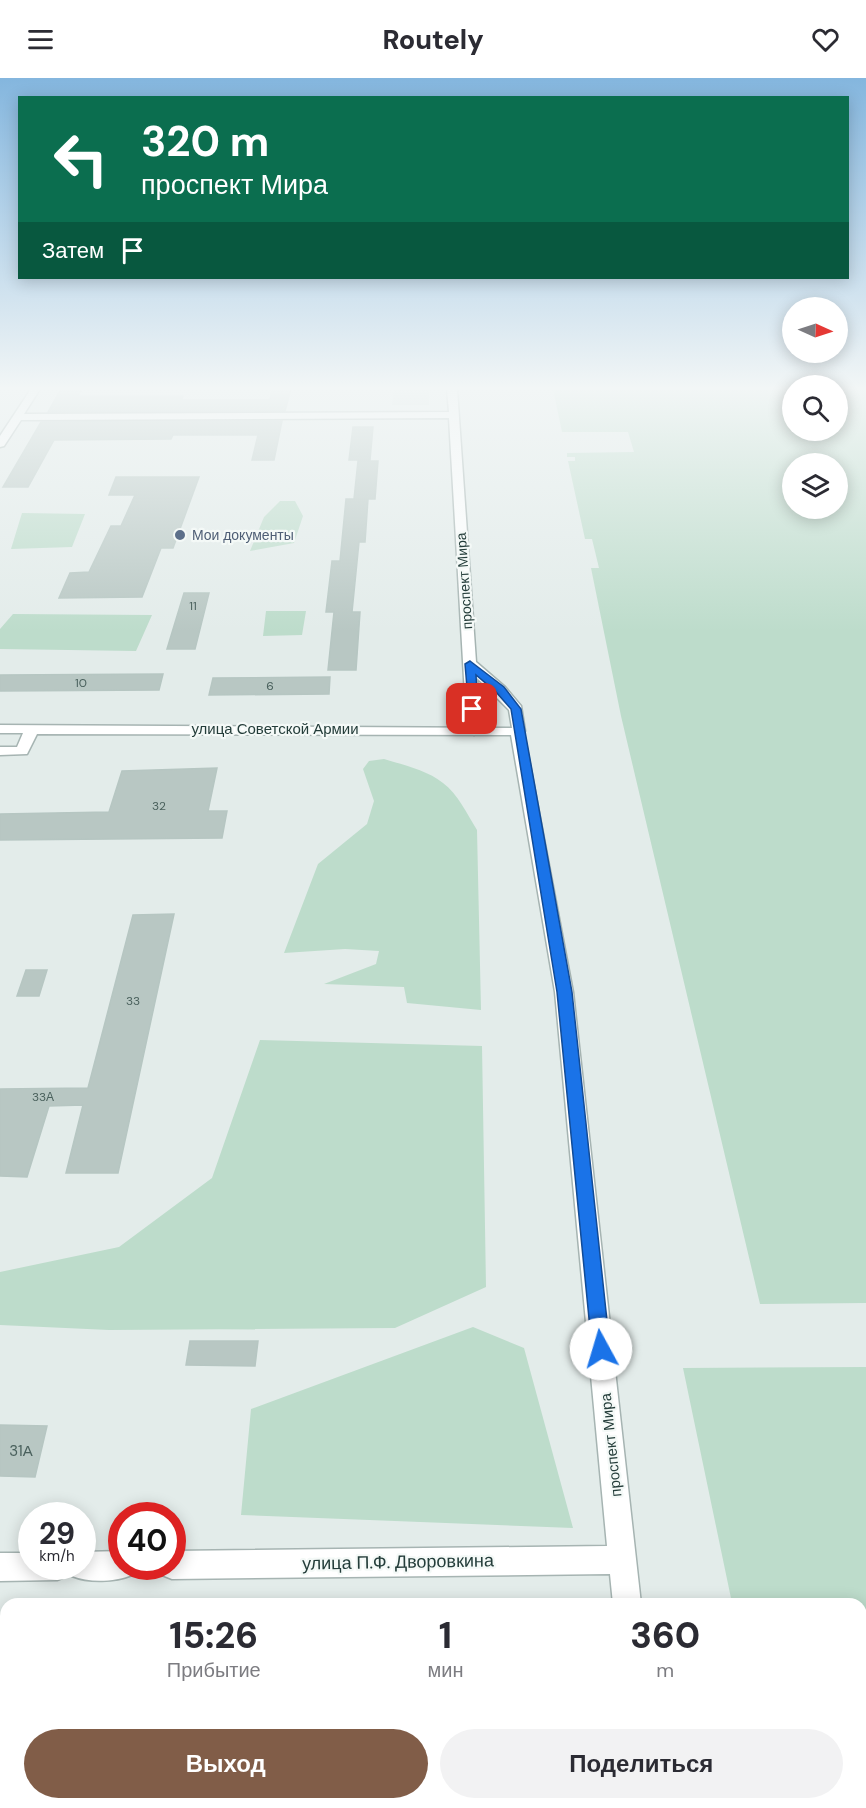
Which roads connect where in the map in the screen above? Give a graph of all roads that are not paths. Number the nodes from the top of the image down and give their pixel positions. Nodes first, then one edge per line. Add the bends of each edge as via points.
1 (457, 470) edge
2 (470, 664) junction
3 (0, 729) edge
4 (32, 729) junction
5 (474, 731) junction
6 (518, 731) junction
7 (0, 751) edge
8 (622, 1560) junction
9 (186, 1565) edge
10 (0, 1567) edge
11 (18, 1567) edge
12 (626, 1598) edge

1 - 2 street, проспект Мира
2 - 5 street, проспект Мира
2 - 6 street, проспект Мира via 516,709
3 - 4 street, улица Советской Армии
4 - 5 street, улица Советской Армии
4 - 7 street via 22,751
5 - 6 street, улица Советской Армии
6 - 8 street, проспект Мира via 564,992
8 - 9 street, улица П.Ф. Дворовкина
8 - 12 street, проспект Мира
10 - 11 street

